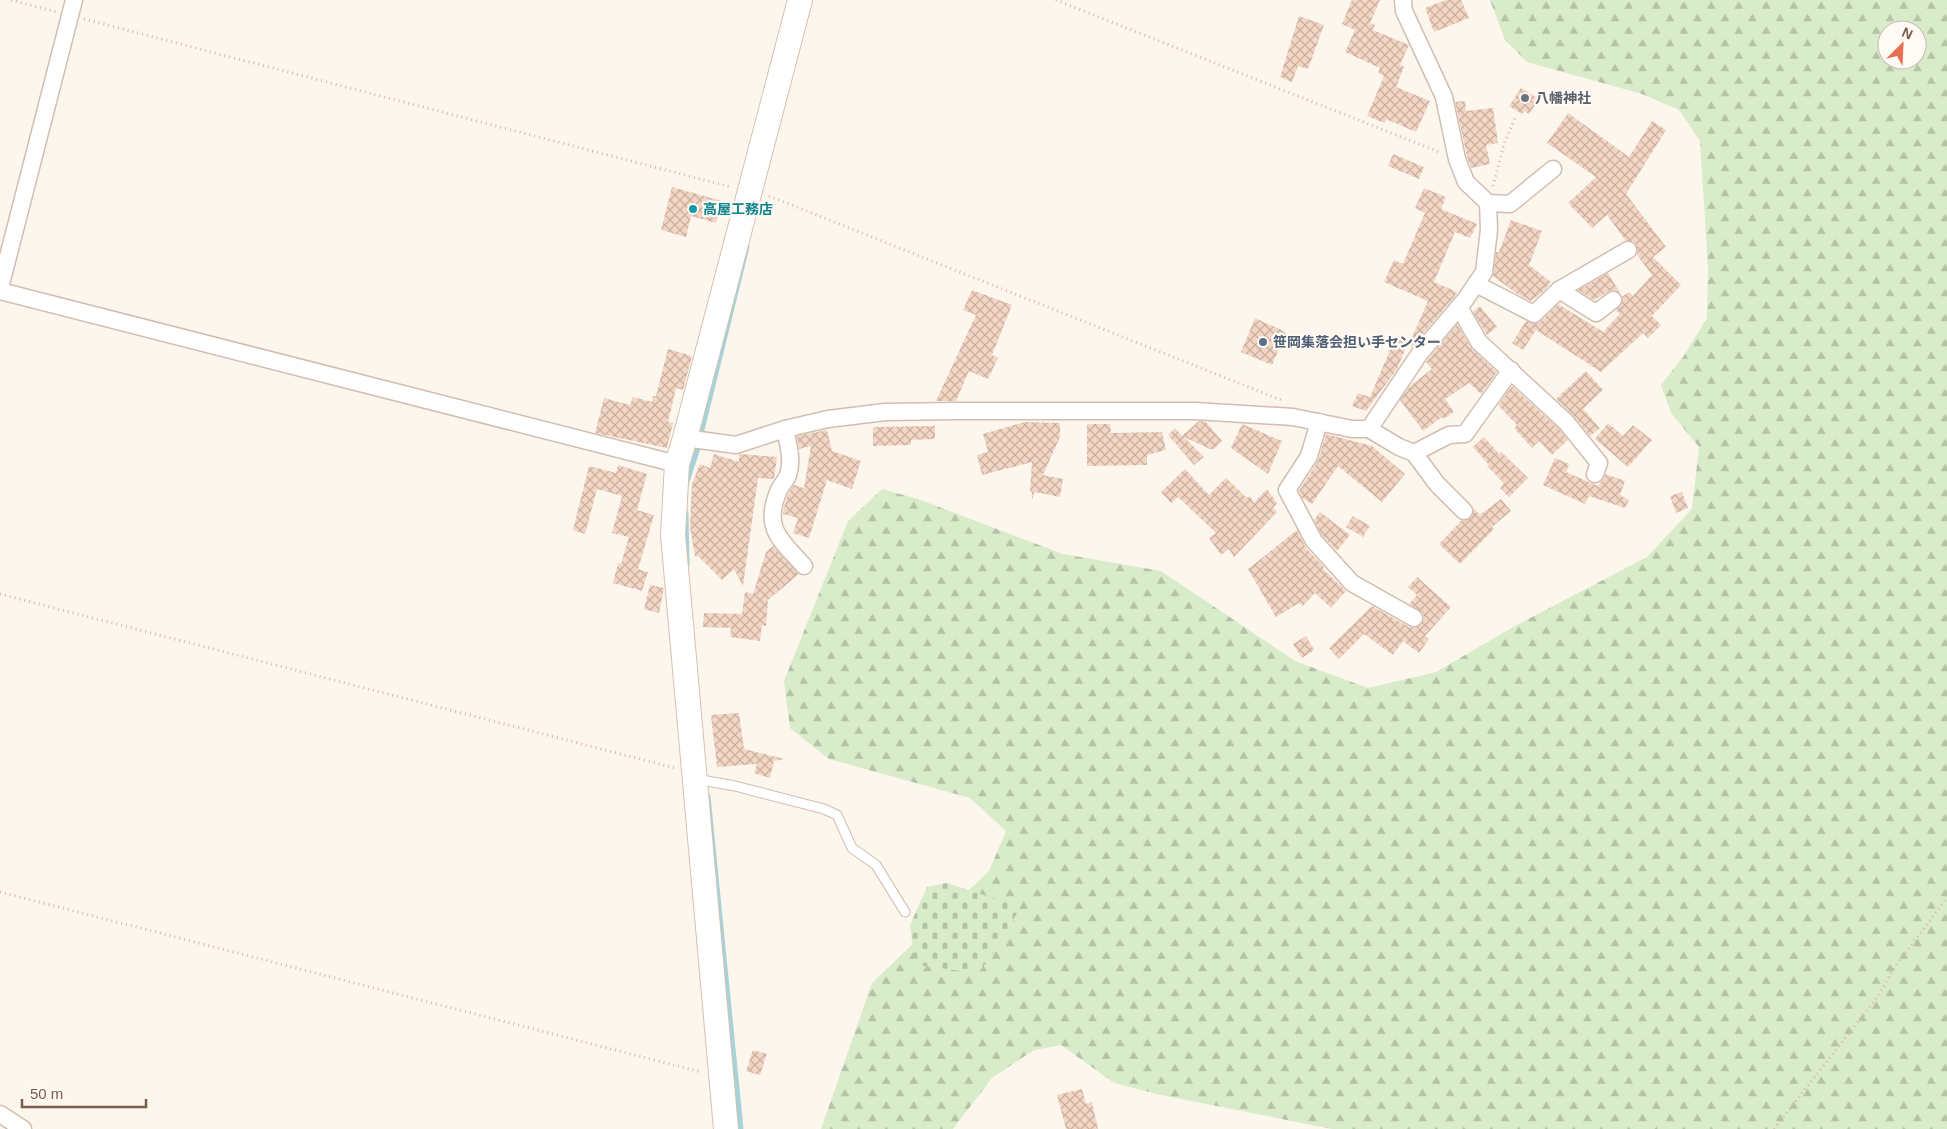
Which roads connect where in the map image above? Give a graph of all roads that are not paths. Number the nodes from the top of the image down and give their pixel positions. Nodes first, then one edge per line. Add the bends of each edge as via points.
1 (800, 0) edge
2 (1403, 0) edge
3 (72, 8) edge
4 (1553, 169) dead end
5 (1488, 203) junction
6 (1628, 250) dead end
7 (1476, 284) junction
8 (0, 289) edge
9 (1559, 290) junction
10 (1613, 300) dead end
11 (1459, 307) junction
12 (1511, 370) junction
13 (1319, 422) junction
14 (785, 428) junction
15 (1369, 429) junction
16 (685, 438) junction
17 (1414, 453) junction
18 (677, 464) junction
19 (1595, 474) dead end
20 (1464, 510) dead end
21 (804, 566) dead end
22 (1414, 618) dead end
23 (693, 773) junction
24 (905, 912) dead end
25 (0, 1114) edge
26 (23, 1129) edge
27 (726, 1129) edge

1 - 16 street
2 - 5 street via 1404,11 1444,97 1457,160 1466,182
3 - 8 street
4 - 5 street via 1510,204
5 - 7 street via 1489,230 1484,272
6 - 9 street
7 - 9 street via 1534,314
7 - 11 street
8 - 18 street
9 - 10 street via 1596,313
11 - 12 street via 1479,342
11 - 15 street via 1420,352
12 - 17 street via 1465,434 1449,435
12 - 19 street via 1566,422 1599,463
13 - 14 street via 1293,417 1195,412 955,411 885,412
13 - 15 street
13 - 22 street via 1309,456 1287,490 1314,541 1352,582
14 - 16 street via 736,445
14 - 21 street via 790,457 788,476 778,490 772,513 774,532
15 - 17 street
16 - 18 street
17 - 20 street via 1437,484
18 - 23 street via 673,535
23 - 24 lane via 837,815 852,848 876,865
23 - 27 street
25 - 26 street

